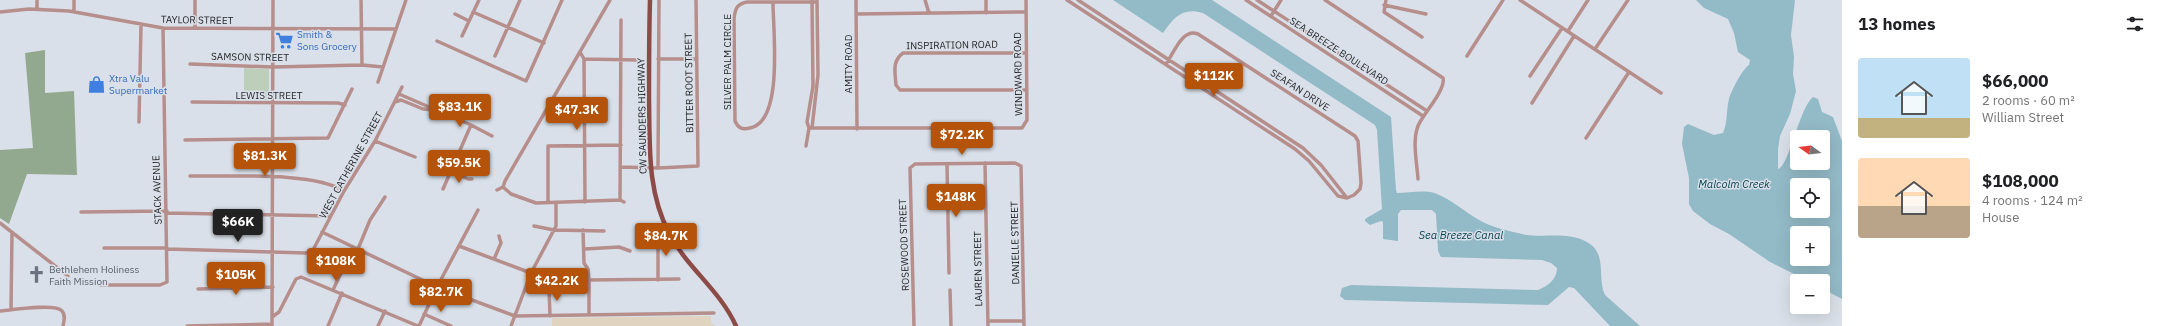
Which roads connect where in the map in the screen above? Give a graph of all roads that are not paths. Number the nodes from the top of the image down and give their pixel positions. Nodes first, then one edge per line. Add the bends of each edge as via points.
1 (37, 0) edge
2 (74, 0) edge
3 (195, 0) edge
4 (273, 0) edge
5 (361, 0) edge
6 (406, 0) edge
7 (479, 0) edge
8 (520, 0) edge
9 (562, 0) edge
10 (609, 0) edge
11 (650, 0) edge
12 (659, 0) edge
13 (696, 0) edge
14 (856, 0) edge
15 (925, 0) edge
16 (986, 0) edge
17 (1026, 0) edge
18 (1067, 0) edge
19 (1078, 0) edge
20 (1246, 0) edge
21 (1256, 0) edge
22 (1281, 0) edge
23 (1325, 0) edge
24 (1386, 0) edge
25 (1503, 0) edge
26 (1520, 0) edge
27 (1588, 0) edge
28 (1628, 0) edge
29 (812, 1) edge
30 (817, 1) edge
31 (773, 3) junction
32 (1384, 5) junction
33 (37, 9) junction
34 (0, 12) edge
35 (74, 12) junction
36 (473, 12) junction
37 (1025, 12) junction
38 (1274, 12) junction
39 (929, 13) junction
40 (986, 13) junction
41 (455, 14) dead end
42 (856, 14) junction
43 (1426, 14) dead end
44 (1271, 16) junction
45 (621, 20) dead end
46 (469, 21) junction
47 (141, 25) junction
48 (508, 27) junction
49 (163, 28) junction
50 (195, 28) junction
51 (273, 28) junction
52 (361, 28) junction
53 (1562, 28) junction
54 (396, 29) junction
55 (1568, 31) junction
56 (462, 36) dead end
57 (1574, 36) junction
58 (1422, 37) dead end
59 (437, 41) dead end
60 (544, 42) junction
61 (1595, 49) junction
62 (580, 52) junction
63 (1026, 53) junction
64 (495, 56) dead end
65 (1467, 56) dead end
66 (584, 59) junction
67 (658, 59) junction
68 (696, 59) junction
69 (1170, 59) junction
70 (622, 60) junction
71 (638, 60) dead end
72 (190, 64) dead end
73 (362, 64) junction
74 (1166, 64) junction
75 (273, 66) junction
76 (383, 67) junction
77 (1629, 72) junction
78 (658, 75) junction
79 (650, 76) junction
80 (1530, 76) dead end
81 (378, 82) dead end
82 (402, 87) dead end
83 (352, 89) dead end
84 (1027, 90) junction
85 (650, 91) junction
86 (658, 91) junction
87 (1661, 93) dead end
88 (399, 94) junction
89 (192, 102) dead end
90 (394, 102) junction
91 (273, 103) junction
92 (1532, 103) dead end
93 (345, 105) junction
94 (435, 110) junction
95 (1426, 111) junction
96 (658, 114) junction
97 (650, 115) junction
98 (1423, 116) junction
99 (139, 122) dead end
100 (472, 125) junction
101 (810, 128) junction
102 (857, 129) junction
103 (492, 136) dead end
104 (1586, 138) dead end
105 (185, 140) dead end
106 (273, 140) junction
107 (375, 141) junction
108 (585, 144) junction
109 (621, 145) junction
110 (806, 146) dead end
111 (415, 157) dead end
112 (985, 163) junction
113 (947, 164) junction
114 (620, 167) junction
115 (650, 168) junction
116 (658, 168) junction
117 (451, 171) junction
118 (190, 176) dead end
119 (273, 178) junction
120 (472, 179) dead end
121 (1418, 179) dead end
122 (504, 187) junction
123 (443, 189) dead end
124 (497, 190) dead end
125 (344, 191) junction
126 (385, 197) dead end
127 (1347, 198) junction
128 (620, 200) junction
129 (585, 202) junction
130 (624, 202) dead end
131 (548, 203) junction
132 (556, 203) junction
133 (478, 210) dead end
134 (81, 212) dead end
135 (167, 212) junction
136 (273, 215) junction
137 (330, 216) junction
138 (0, 223) edge
139 (534, 226) dead end
140 (554, 230) junction
141 (583, 230) junction
142 (604, 231) dead end
143 (322, 232) junction
144 (12, 233) junction
145 (658, 234) dead end
146 (499, 236) dead end
147 (460, 246) junction
148 (353, 247) junction
149 (104, 248) dead end
150 (167, 248) junction
151 (358, 249) junction
152 (585, 249) junction
153 (630, 251) dead end
154 (273, 252) junction
155 (494, 259) junction
156 (531, 273) junction
157 (949, 273) dead end
158 (68, 276) dead end
159 (679, 279) dead end
160 (589, 280) junction
161 (658, 280) junction
162 (100, 285) dead end
163 (272, 287) junction
164 (437, 287) junction
165 (198, 289) dead end
166 (549, 289) dead end
167 (334, 290) junction
168 (950, 290) dead end
169 (342, 293) junction
170 (11, 310) junction
171 (0, 311) edge
172 (385, 312) junction
173 (714, 313) dead end
174 (424, 314) junction
175 (589, 315) junction
176 (515, 316) junction
177 (550, 316) junction
178 (272, 317) junction
179 (988, 321) junction
180 (1024, 321) junction
181 (272, 325) edge
182 (63, 326) edge
183 (187, 326) edge
184 (328, 326) edge
185 (378, 326) edge
186 (418, 326) edge
187 (451, 326) edge
188 (512, 326) edge
189 (736, 326) edge
190 (914, 326) edge
191 (951, 326) edge
192 (988, 326) edge
193 (1024, 326) edge

1 - 33 street
2 - 35 street
3 - 50 street
4 - 51 street
5 - 52 street
6 - 54 street
7 - 36 street
8 - 48 street
9 - 60 street
10 - 62 street
11 - 79 main road, CW SAUNDERS HIGHWAY
12 - 67 street
13 - 68 street, BITTER ROOT STREET
14 - 42 street, AMITY ROAD
15 - 39 street
16 - 40 street
17 - 37 street, WINDWARD ROAD
18 - 74 street
19 - 69 street
20 - 44 street, SEA BREEZE BOULEVARD
21 - 38 street, SEA BREEZE BOULEVARD
22 - 38 street
23 - 95 street via 1441,76 1444,84
24 - 32 street
25 - 65 street
26 - 53 street
27 - 55 street
28 - 61 street
29 - 30 street, SILVER PALM CIRCLE
29 - 31 street, SILVER PALM CIRCLE
29 - 101 street via 813,86 807,122
30 - 101 street via 818,75
31 - 31 street, SILVER PALM CIRCLE via 774,82 771,103 762,122 754,127 742,129 735,121 734,12 740,3
32 - 43 street
32 - 58 street via 1383,11
33 - 34 street, TAYLOR STREET
33 - 35 street, TAYLOR STREET
35 - 47 street, TAYLOR STREET
36 - 46 street
36 - 48 street
37 - 40 street
37 - 63 street, WINDWARD ROAD
38 - 44 street
38 - 95 street, SEA BREEZE BOULEVARD
39 - 40 street
39 - 42 street
41 - 46 street
42 - 102 street, AMITY ROAD
44 - 98 street, SEA BREEZE BOULEVARD
45 - 70 street
46 - 56 street
47 - 49 street, TAYLOR STREET
47 - 99 street
48 - 60 street
48 - 64 street
49 - 50 street, TAYLOR STREET
49 - 135 street, STACK AVENUE
50 - 51 street, TAYLOR STREET
51 - 52 street, TAYLOR STREET
51 - 75 street
52 - 54 street, TAYLOR STREET
52 - 73 street
53 - 55 street
53 - 80 street
54 - 76 street
55 - 57 street
57 - 61 street
57 - 92 street
59 - 60 street via 524,81 528,79
61 - 77 street
62 - 66 street
62 - 122 street via 505,181
63 - 84 street, WINDWARD ROAD
63 - 84 street, INSPIRATION ROAD via 903,53 895,62 896,85 900,90
66 - 70 street
66 - 108 street
67 - 68 street
67 - 78 street
68 - 116 street, BITTER ROOT STREET via 698,166
69 - 74 street, SEAFAN DRIVE
69 - 127 street via 1303,148
69 - 127 street, SEAFAN DRIVE via 1185,35 1194,32 1351,132 1358,141 1361,183 1354,195
70 - 71 street
70 - 109 street
72 - 75 street, SAMSON STREET
73 - 75 street, SAMSON STREET
73 - 76 street, SAMSON STREET
74 - 127 street via 1295,149 1309,161 1338,196
75 - 91 street
76 - 81 street
77 - 87 street
77 - 104 street
78 - 79 street
78 - 86 street
79 - 85 main road, CW SAUNDERS HIGHWAY
82 - 88 street, WEST CATHERINE STREET
83 - 93 street
84 - 102 street, WINDWARD ROAD via 1027,120 1018,130
85 - 86 street
85 - 97 main road, CW SAUNDERS HIGHWAY
86 - 96 street
88 - 90 street, WEST CATHERINE STREET
88 - 94 street
89 - 91 street, LEWIS STREET
90 - 94 street via 401,100 423,109
90 - 107 street, WEST CATHERINE STREET
91 - 93 street, LEWIS STREET
91 - 106 street
93 - 106 street via 328,138
94 - 100 street
95 - 98 street
96 - 97 street
96 - 116 street
97 - 115 main road, CW SAUNDERS HIGHWAY
98 - 121 street via 1415,137
100 - 103 street
100 - 117 street
101 - 102 street, WINDWARD ROAD
101 - 110 street
105 - 106 street
106 - 119 street
107 - 111 street
107 - 125 street, WEST CATHERINE STREET
108 - 109 street
108 - 129 street
108 - 131 street via 547,147
109 - 114 street
112 - 113 street
112 - 179 street, LAUREN STREET
112 - 180 street, DANIELLE STREET via 1015,163 1021,166
113 - 157 street
113 - 190 street, ROSEWOOD STREET via 912,165 910,168
114 - 115 street
114 - 128 street
115 - 116 street
115 - 189 main road, CW SAUNDERS HIGHWAY via 655,200 669,234 688,263 720,298
117 - 120 street
117 - 123 street
118 - 119 street
119 - 125 street via 318,182
119 - 136 street
122 - 124 street
122 - 131 street via 507,192 533,202
125 - 137 street, WEST CATHERINE STREET
126 - 151 street via 370,220
128 - 129 street
128 - 130 street
129 - 132 street
131 - 132 street
132 - 140 street via 557,221
133 - 147 street
134 - 135 street
135 - 136 street
135 - 150 street, STACK AVENUE
136 - 137 street
136 - 154 street
137 - 143 street, WEST CATHERINE STREET
138 - 144 street
139 - 140 street
140 - 141 street
140 - 156 street
141 - 142 street
141 - 152 street
143 - 148 street
143 - 154 street, WEST CATHERINE STREET via 312,250 306,253
144 - 158 street
144 - 170 street
145 - 161 street
146 - 155 street via 501,242
147 - 155 street
147 - 164 street
148 - 151 street
148 - 167 street
149 - 150 street
150 - 154 street
150 - 162 street, STACK AVENUE via 166,284
151 - 164 street
152 - 153 street via 619,247
152 - 160 street via 584,263 588,269
154 - 163 street
155 - 156 street
156 - 176 street
159 - 161 street
160 - 161 street
160 - 175 street
163 - 165 street
163 - 178 street
164 - 174 street
164 - 176 street
166 - 177 street
167 - 169 street
167 - 178 street via 299,277 279,312
168 - 191 street
169 - 172 street
169 - 184 street
170 - 171 street
170 - 182 street via 60,309 65,316
172 - 185 street
172 - 186 street
173 - 175 street
174 - 186 street
174 - 187 street
175 - 177 street
176 - 177 street
176 - 188 street
178 - 181 street
179 - 180 street
179 - 192 street, LAUREN STREET
180 - 193 street, DANIELLE STREET
181 - 183 street

